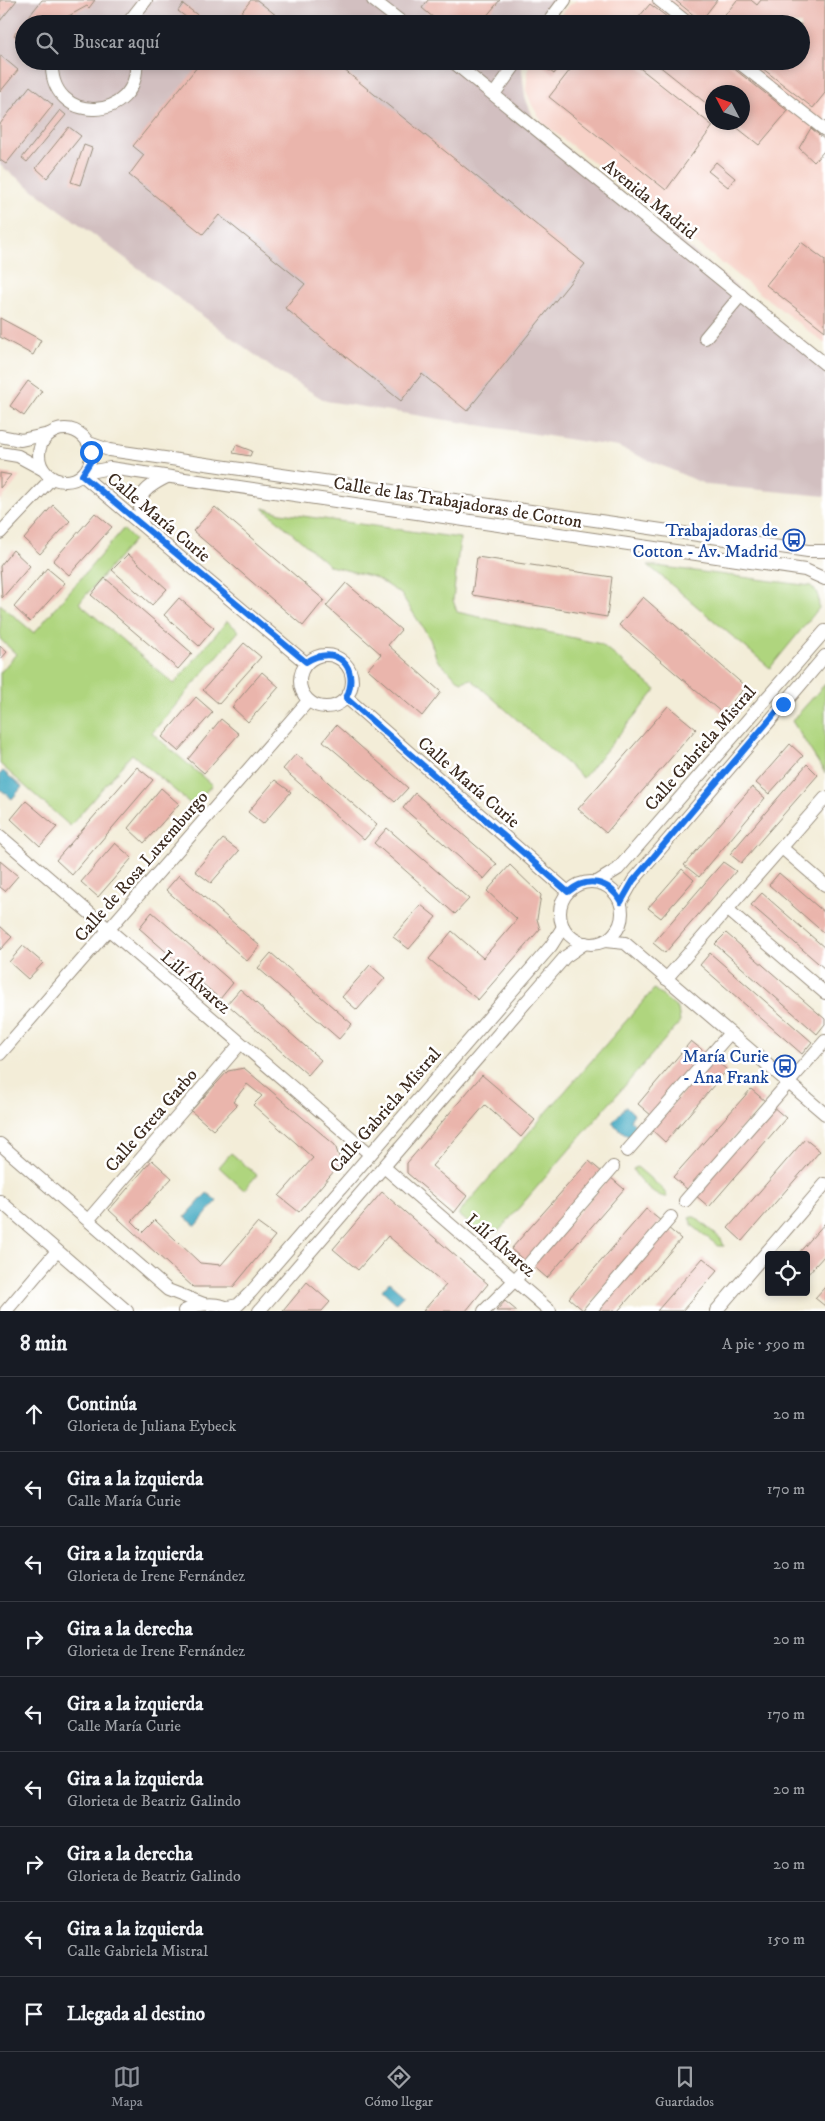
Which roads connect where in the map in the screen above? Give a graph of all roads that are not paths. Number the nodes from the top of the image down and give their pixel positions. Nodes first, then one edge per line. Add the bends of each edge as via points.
1 (146, 0) edge
2 (373, 0) edge
3 (565, 0) edge
4 (659, 0) edge
5 (134, 15) edge
6 (392, 15) edge
7 (554, 15) edge
8 (678, 15) edge
9 (51, 70) edge
10 (136, 70) edge
11 (463, 70) edge
12 (511, 70) edge
13 (748, 70) edge
14 (494, 94) junction
15 (825, 130) edge
16 (741, 295) junction
17 (705, 338) dead end
18 (825, 364) edge
19 (49, 434) junction
20 (0, 436) edge
21 (89, 443) junction
22 (0, 454) edge
23 (42, 469) junction
24 (83, 474) junction
25 (167, 477) junction
26 (52, 478) junction
27 (143, 525) junction
28 (0, 533) edge
29 (825, 551) edge
30 (825, 579) edge
31 (825, 631) edge
32 (825, 656) edge
33 (306, 662) junction
34 (346, 698) junction
35 (308, 701) junction
36 (825, 798) edge
37 (0, 836) edge
38 (782, 848) junction
39 (597, 882) junction
40 (825, 885) edge
41 (568, 892) junction
42 (621, 902) junction
43 (727, 910) junction
44 (620, 924) junction
45 (563, 927) junction
46 (109, 930) junction
47 (605, 941) junction
48 (585, 943) junction
49 (625, 943) junction
50 (666, 979) junction
51 (825, 993) edge
52 (730, 1034) junction
53 (825, 1041) edge
54 (240, 1044) junction
55 (0, 1054) edge
56 (788, 1083) junction
57 (825, 1114) edge
58 (0, 1144) edge
59 (628, 1151) dead end
60 (370, 1154) junction
61 (384, 1167) junction
62 (613, 1167) dead end
63 (825, 1184) edge
64 (685, 1201) dead end
65 (0, 1202) edge
66 (671, 1218) dead end
67 (89, 1219) junction
68 (57, 1251) junction
69 (515, 1280) junction
70 (204, 1304) junction
71 (231, 1309) edge
72 (6, 1311) edge
73 (127, 1311) edge
74 (184, 1311) edge
75 (259, 1311) edge
76 (484, 1311) edge
77 (550, 1311) edge
78 (590, 1311) edge
79 (716, 1311) edge

1 - 5 street
2 - 6 street
3 - 7 street
4 - 8 street
9 - 10 street via 56,88 66,100 81,108 98,110 114,105 126,95 135,79
11 - 14 street, Avenida Madrid
12 - 14 street
13 - 15 street
14 - 16 street, Avenida Madrid
16 - 17 street
16 - 18 street, Avenida Madrid
19 - 20 street via 21,440
19 - 21 street via 71,429
19 - 23 street via 40,446
21 - 24 street via 91,461
21 - 29 street, Calle de las Trabajadoras de Cotton via 109,450 268,474
22 - 23 street via 18,456
23 - 26 street
24 - 25 street, Calle de las Trabajadoras de Cotton via 110,468
24 - 26 street via 66,481
24 - 27 street, Calle María Curie
25 - 27 street via 150,485 142,494 139,509
25 - 30 street, Calle de las Trabajadoras de Cotton via 805,570
26 - 28 street
27 - 33 street, Calle María Curie
31 - 39 street, Calle Gabriela Mistral via 618,870
32 - 42 street, Calle Gabriela Mistral via 633,881
33 - 34 street via 325,654 342,660 352,678 352,687
33 - 35 street via 301,670 299,686
34 - 35 street via 326,708
34 - 41 street, Calle María Curie
35 - 46 street, Calle de Rosa Luxemburgo
36 - 38 street
37 - 46 street, Lilí Álvarez
38 - 40 street
38 - 43 street
39 - 41 street via 583,882
39 - 42 street via 612,890
41 - 45 street via 560,909
42 - 44 street
43 - 50 street
43 - 51 street
44 - 47 street
44 - 49 street
45 - 48 street via 575,940
45 - 60 street, Calle Gabriela Mistral via 552,946
46 - 54 street, Lilí Álvarez
46 - 55 street, Calle de Rosa Luxemburgo
47 - 48 street
47 - 49 street
48 - 61 street, Calle Gabriela Mistral via 565,957
49 - 50 street
50 - 52 street
52 - 56 street
52 - 59 street
53 - 56 street
54 - 60 street, Lilí Álvarez
54 - 67 street, Calle Greta Garbo
56 - 57 street
56 - 64 street
58 - 67 street
60 - 71 street, Calle Gabriela Mistral via 251,1292
61 - 69 street, Lilí Álvarez
61 - 75 street, Calle Gabriela Mistral
62 - 69 street
63 - 79 street
65 - 68 street
66 - 78 street
67 - 70 street via 168,1290
68 - 72 street
68 - 73 street
69 - 76 street
69 - 77 street, Lilí Álvarez
70 - 71 street
70 - 74 street

